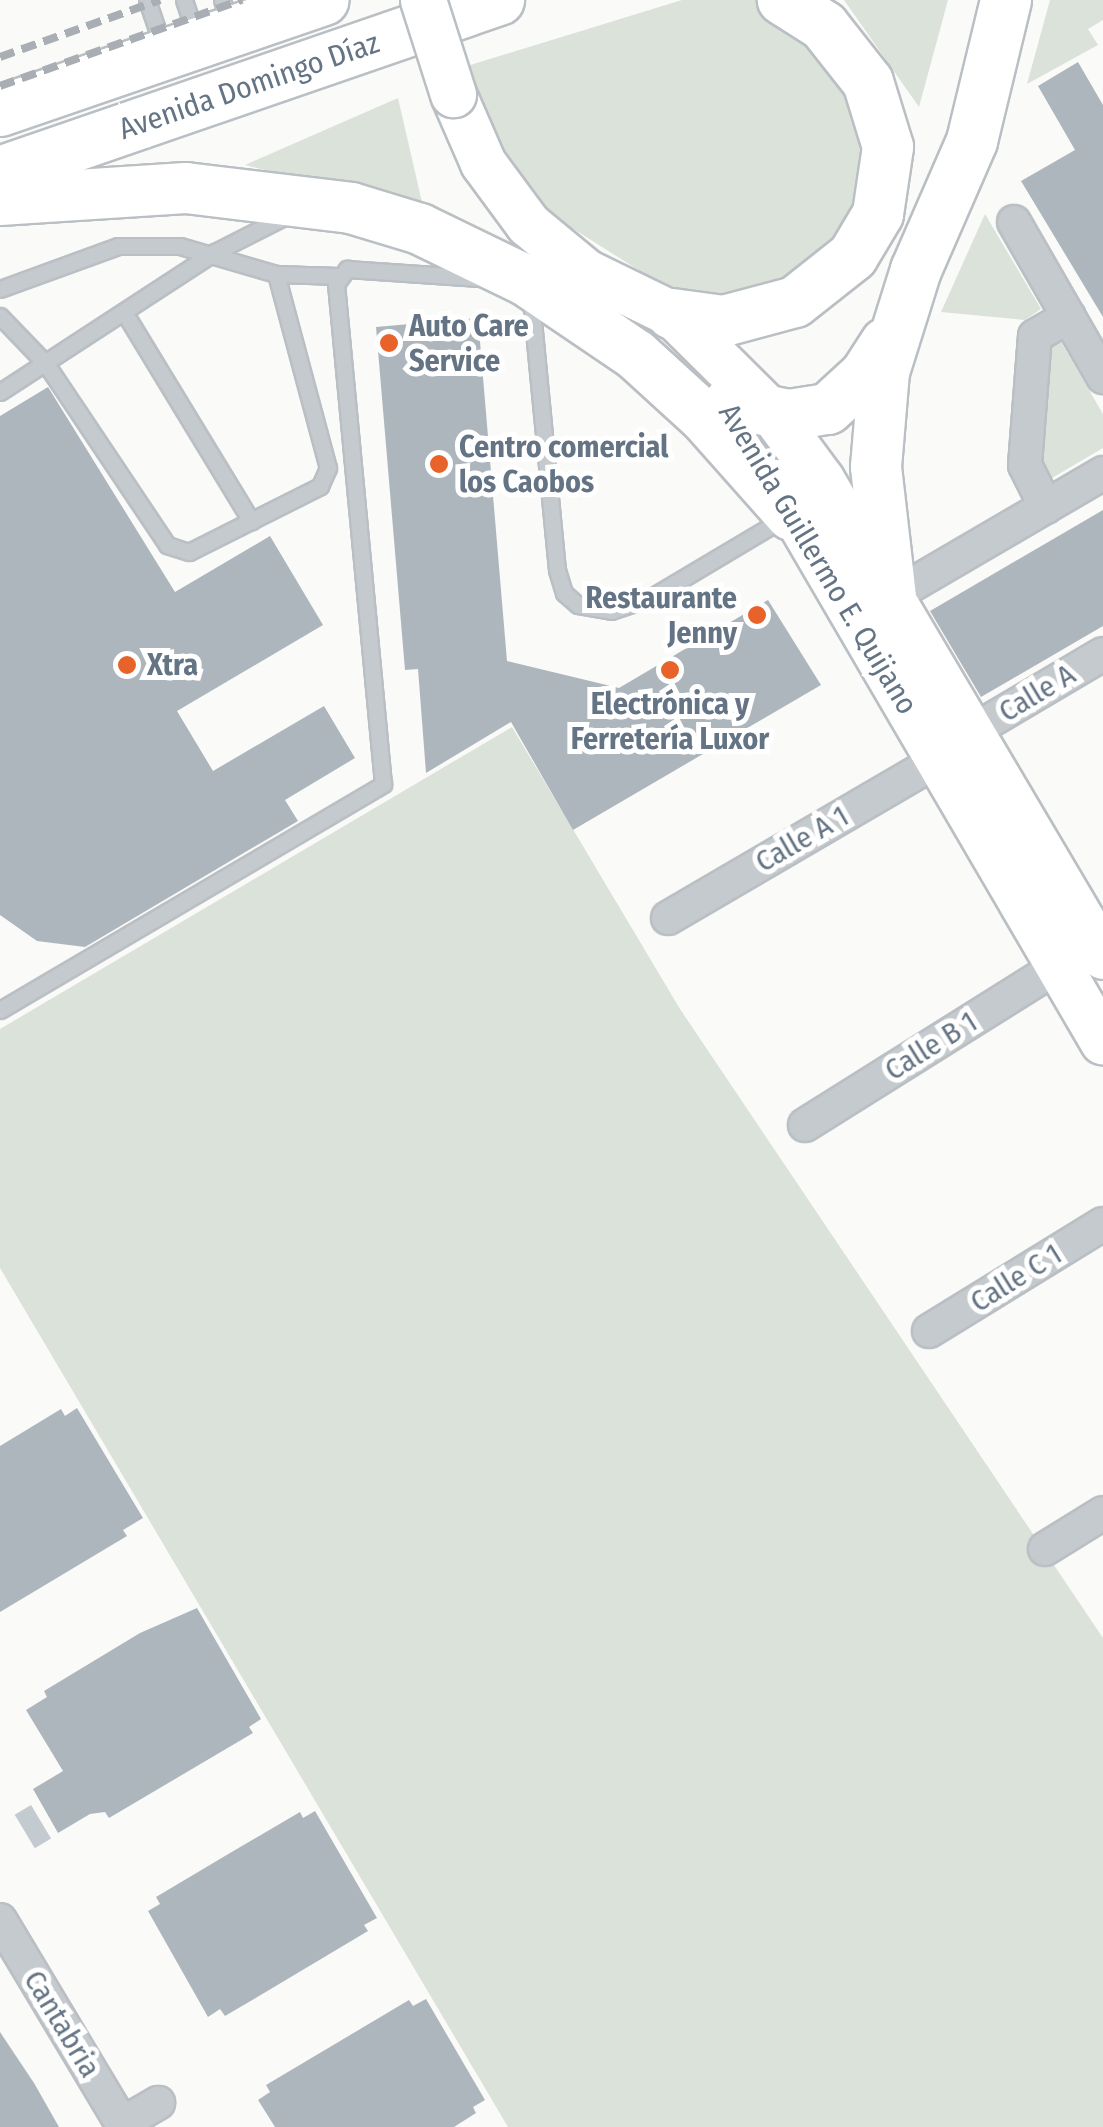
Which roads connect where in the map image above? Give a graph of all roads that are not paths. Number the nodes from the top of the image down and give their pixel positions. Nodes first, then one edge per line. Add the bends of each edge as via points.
1 (147, 0) edge
2 (324, 0) edge
3 (423, 0) edge
4 (783, 0) edge
5 (1006, 0) edge
6 (504, 2) edge
7 (200, 26) edge
8 (0, 111) edge
9 (0, 172) edge
10 (0, 200) edge
11 (314, 202) junction
12 (1014, 222) dead end
13 (215, 252) junction
14 (276, 274) junction
15 (339, 276) junction
16 (528, 280) junction
17 (0, 290) edge
18 (663, 310) junction
19 (124, 312) junction
20 (0, 316) edge
21 (1068, 316) junction
22 (895, 326) junction
23 (46, 364) junction
24 (1103, 377) edge
25 (0, 392) edge
26 (751, 408) junction
27 (1103, 474) edge
28 (1046, 507) junction
29 (791, 514) junction
30 (251, 521) junction
31 (861, 550) junction
32 (892, 597) junction
33 (1103, 654) edge
34 (971, 732) junction
35 (937, 761) junction
36 (1054, 916) junction
37 (668, 918) dead end
38 (1090, 951) edge
39 (0, 1010) edge
40 (1103, 1042) edge
41 (805, 1125) dead end
42 (1103, 1224) edge
43 (929, 1331) dead end
44 (1103, 1513) edge
45 (1046, 1549) dead end
46 (0, 1920) edge
47 (158, 2104) dead end
48 (123, 2126) edge

1 - 7 lane
2 - 7 main road, Avenida Domingo Díaz
3 - 18 street, bridge via 482,163 528,224 586,272
4 - 18 main road via 824,26 868,82 888,148 878,214 853,256 795,302 724,321
5 - 22 main road via 972,141
6 - 9 main road, Avenida Domingo Díaz
7 - 8 main road, Avenida Domingo Díaz
10 - 11 main road via 186,188
11 - 13 lane
11 - 16 main road via 420,228
12 - 21 street
13 - 14 lane
13 - 17 lane via 118,246
13 - 19 lane
14 - 15 lane
14 - 30 lane via 328,468 320,486
15 - 16 lane via 347,270
15 - 39 lane via 383,784
16 - 29 main road via 675,389
16 - 29 lane via 557,570 564,592 578,605 611,611 650,598
18 - 26 street, Avenida Guillermo E. Quijano via 663,330
19 - 23 lane
19 - 30 lane
20 - 23 lane
21 - 24 street
21 - 28 street via 1035,336 1025,465
22 - 26 main road via 877,360 838,402 818,413
22 - 32 main road via 876,467
23 - 25 lane
23 - 30 lane via 166,545 189,552
26 - 29 street, Avenida Guillermo E. Quijano
26 - 31 street, Avenida Guillermo E. Quijano
27 - 28 street
28 - 32 street
29 - 31 lane via 823,516
29 - 35 street, Avenida Guillermo E. Quijano
31 - 32 street, Avenida Guillermo E. Quijano
32 - 34 street, Avenida Guillermo E. Quijano
33 - 34 street, Calle A
34 - 36 street, Avenida Guillermo E. Quijano
35 - 36 street, Avenida Guillermo E. Quijano
35 - 37 street, Calle A 1
36 - 38 street, Avenida Guillermo E. Quijano
38 - 40 street, Avenida Guillermo E. Quijano
38 - 41 street, Calle B 1
42 - 43 street, Calle C 1
44 - 45 street
46 - 48 street, Cantabria
47 - 48 street

